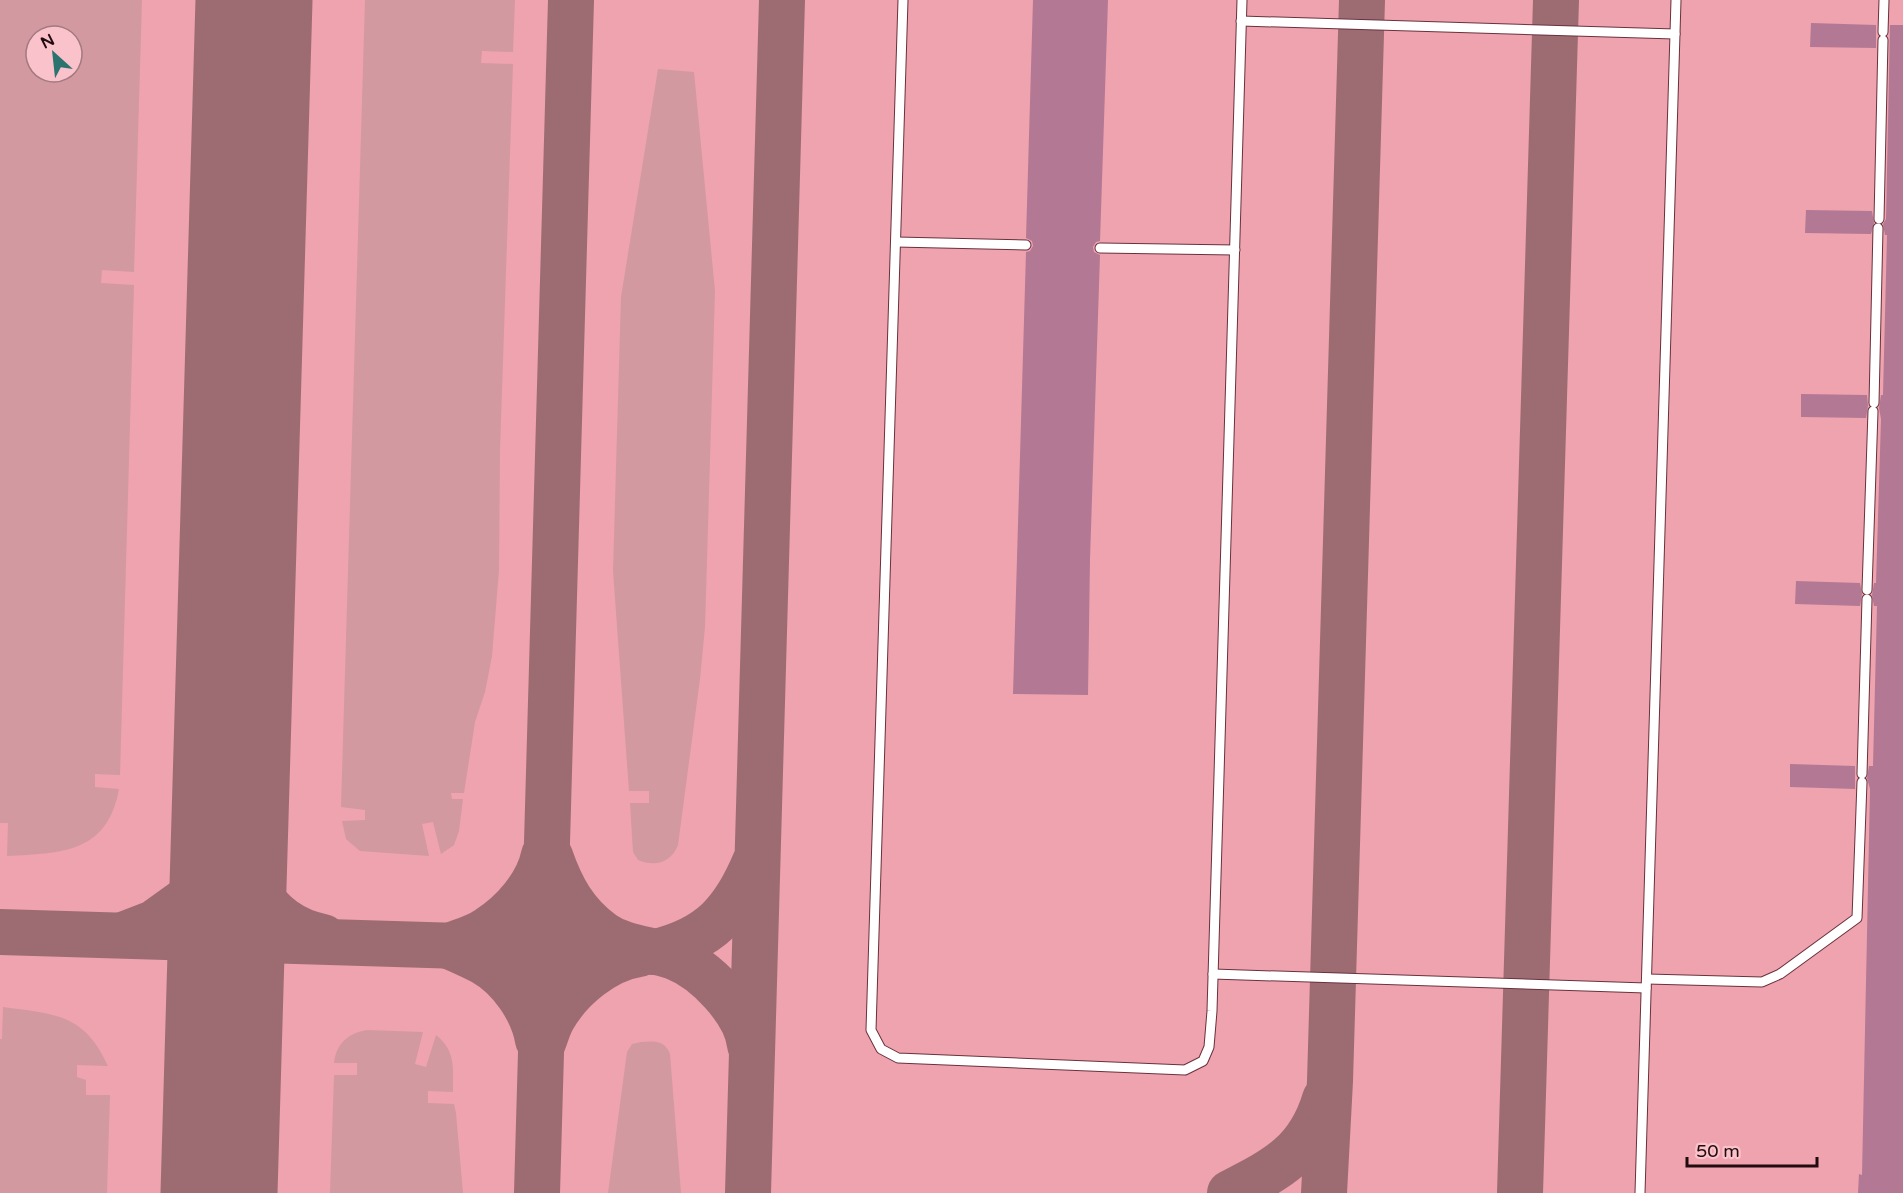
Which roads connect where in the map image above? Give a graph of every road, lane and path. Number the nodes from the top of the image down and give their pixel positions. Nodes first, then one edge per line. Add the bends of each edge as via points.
1 (903, 0) edge
2 (1242, 0) edge
3 (1676, 0) edge
4 (1884, 0) edge
5 (1241, 21) junction
6 (1675, 34) junction
7 (896, 242) junction
8 (1026, 245) dead end
9 (1100, 248) dead end
10 (1235, 250) junction
11 (1213, 974) junction
12 (1646, 983) junction
13 (1640, 1193) edge

1 - 7 lane
2 - 5 lane
3 - 6 lane
4 - 12 lane via 1857,918 1780,974 1762,982
5 - 6 lane
5 - 10 lane
6 - 12 lane
7 - 8 lane
7 - 11 lane via 872,1018 875,1041 898,1058 1185,1070 1203,1061 1209,1047
9 - 10 lane
10 - 11 lane
11 - 12 lane
12 - 13 lane

